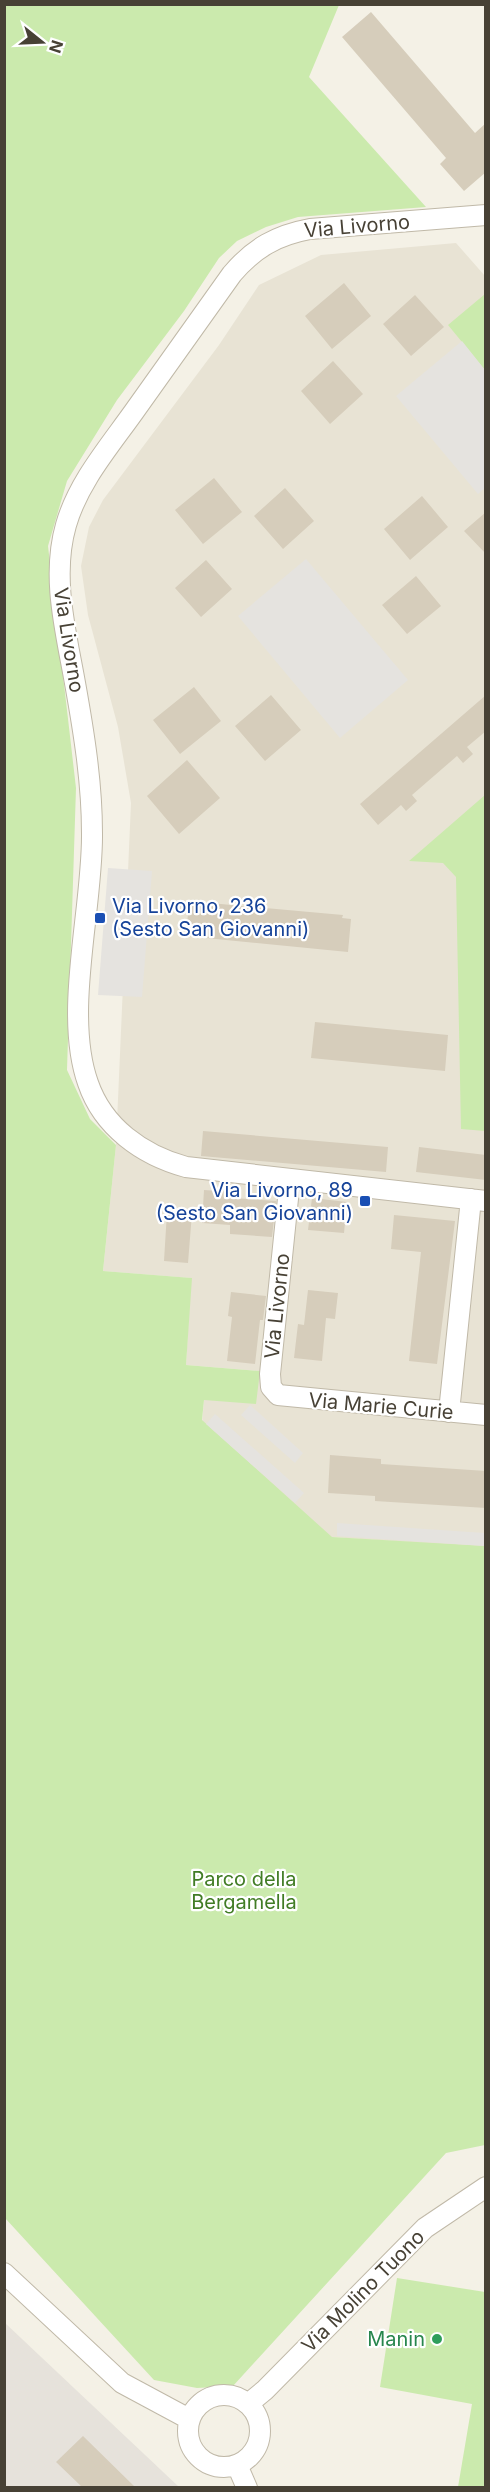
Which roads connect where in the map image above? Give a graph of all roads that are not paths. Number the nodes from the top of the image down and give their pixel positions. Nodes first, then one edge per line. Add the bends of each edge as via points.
1 (486, 215) edge
2 (291, 1179) junction
3 (478, 1200) edge
4 (278, 1395) joint
5 (449, 1412) junction
6 (486, 1415) edge
7 (486, 2187) edge
8 (4, 2273) edge
9 (248, 2404) junction
10 (189, 2419) junction
11 (237, 2465) junction
12 (247, 2487) edge

1 - 2 street, Via Livorno via 310,229 282,235 256,249 232,274 97,464 76,498 65,529 60,558 61,596 92,804 92,856 78,1020 82,1065 111,1124 133,1143 162,1159 193,1168
2 - 3 street, Via Livorno
2 - 4 street, Via Livorno via 270,1374 271,1387
3 - 5 street, Via Livorno
4 - 5 street, Via Marie Curie
5 - 6 street, Via Marie Curie
7 - 9 street, Via Molino Tuono via 425,2228
8 - 10 street via 122,2384
9 - 10 street via 233,2396 215,2396 195,2409
9 - 11 street via 259,2422 260,2432 253,2452
10 - 11 street via 189,2442 203,2461 225,2467
11 - 12 street

